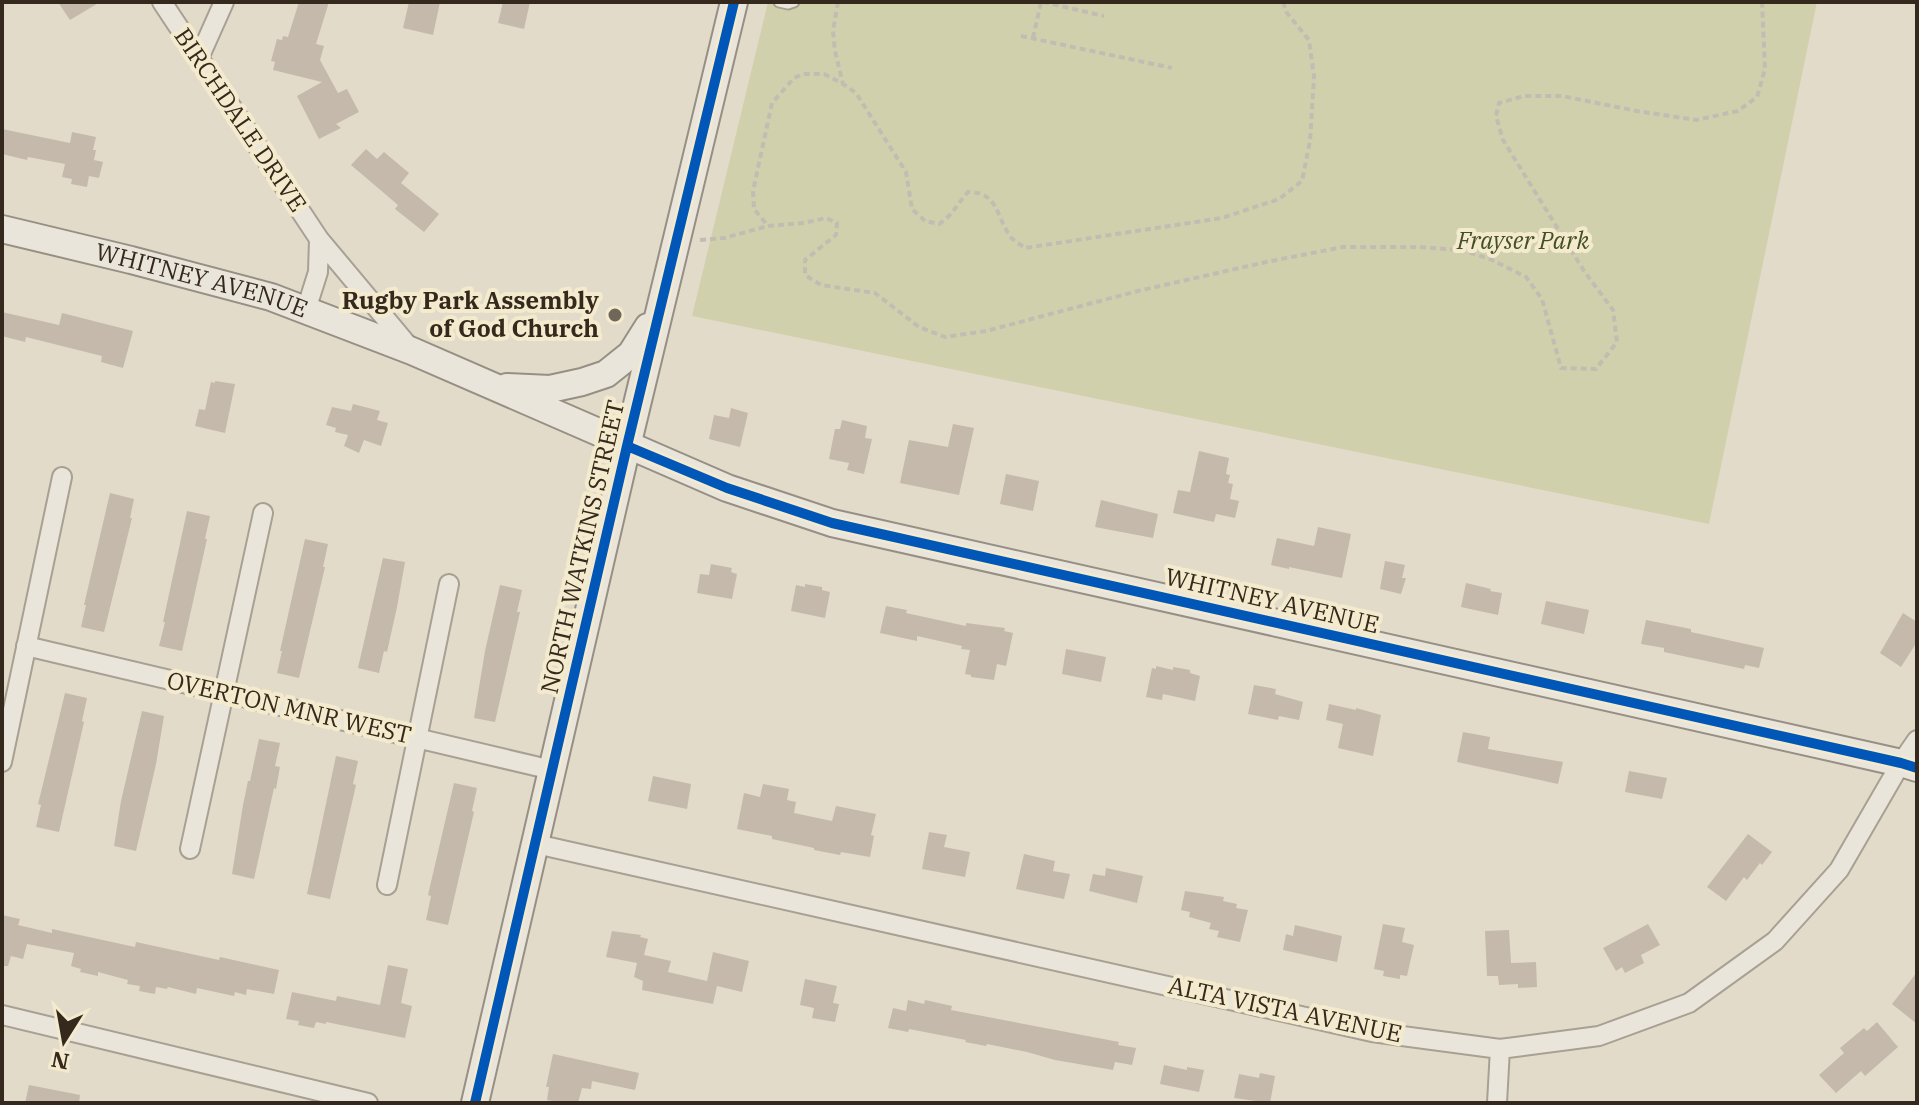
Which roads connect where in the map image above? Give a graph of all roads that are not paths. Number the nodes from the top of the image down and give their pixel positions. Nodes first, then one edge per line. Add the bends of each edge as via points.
1 (162, 2) edge
2 (224, 2) edge
3 (734, 2) edge
4 (779, 2) edge
5 (794, 2) edge
6 (199, 58) junction
7 (2, 229) edge
8 (319, 239) junction
9 (660, 307) junction
10 (306, 310) junction
11 (412, 351) junction
12 (493, 387) junction
13 (627, 446) junction
14 (62, 477) dead end
15 (263, 513) dead end
16 (449, 584) dead end
17 (26, 646) junction
18 (224, 693) junction
19 (417, 738) junction
20 (1917, 740) edge
21 (2, 762) edge
22 (1909, 765) edge
23 (552, 770) junction
24 (536, 844) junction
25 (190, 849) dead end
26 (387, 885) dead end
27 (2, 1015) edge
28 (1500, 1049) junction
29 (368, 1103) edge
30 (475, 1103) edge
31 (1497, 1103) edge

1 - 6 street, BIRCHDALE DRIVE
2 - 6 street
3 - 9 main road, NORTH WATKINS STREET
4 - 5 lane
6 - 8 street, BIRCHDALE DRIVE
7 - 10 main road, WHITNEY AVENUE via 187,274
8 - 10 street, BIRCHDALE DRIVE via 318,272
8 - 11 street, BIRCHDALE DRIVE
9 - 12 main road via 631,354 606,374 550,389
9 - 13 main road, NORTH WATKINS STREET
10 - 11 main road, WHITNEY AVENUE
11 - 12 main road, WHITNEY AVENUE
12 - 13 main road, WHITNEY AVENUE
13 - 22 main road, WHITNEY AVENUE via 727,488 832,523
13 - 23 main road, NORTH WATKINS STREET
14 - 17 street
15 - 18 street
16 - 19 street
17 - 18 street, OVERTON MNR WEST
17 - 21 street
18 - 19 street, OVERTON MNR WEST
18 - 25 street
19 - 23 street, OVERTON MNR WEST
19 - 26 street
20 - 22 street, ALTA VISTA AVENUE
22 - 28 street, ALTA VISTA AVENUE via 1839,870 1775,941 1689,1003 1599,1036
23 - 24 main road, NORTH WATKINS STREET
24 - 28 street, ALTA VISTA AVENUE via 1372,1032
24 - 30 main road, NORTH WATKINS STREET
27 - 29 street
28 - 31 street

